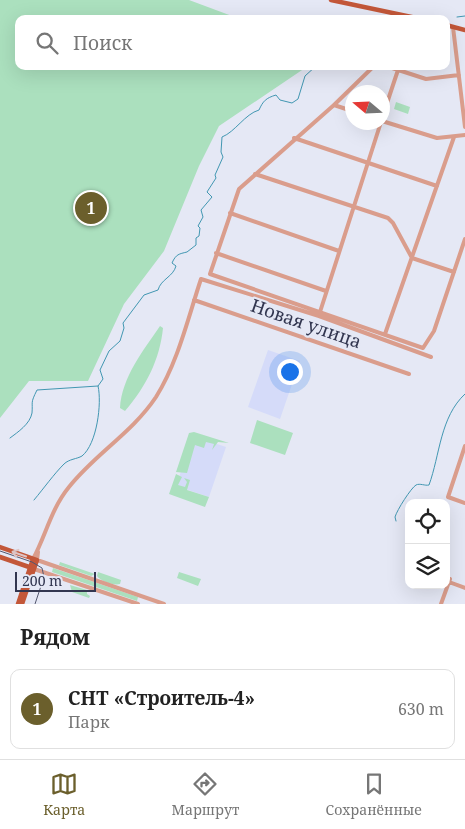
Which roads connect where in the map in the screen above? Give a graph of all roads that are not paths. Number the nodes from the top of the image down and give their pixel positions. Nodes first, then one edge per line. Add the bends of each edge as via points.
1 (331, 0) edge
2 (402, 15) edge
3 (450, 26) edge
4 (453, 27) junction
5 (465, 30) edge
6 (370, 70) edge
7 (398, 70) joint
8 (458, 75) junction
9 (390, 95) edge
10 (334, 105) junction
11 (345, 109) edge
12 (390, 123) edge
13 (465, 127) edge
14 (379, 130) edge
15 (465, 136) edge
16 (454, 137) junction
17 (294, 138) junction
18 (368, 162) junction
19 (255, 174) junction
20 (437, 186) junction
21 (354, 206) junction
22 (230, 213) junction
23 (465, 239) edge
24 (339, 251) junction
25 (216, 253) junction
26 (412, 258) junction
27 (454, 272) junction
28 (326, 291) junction
29 (194, 300) junction
30 (320, 312) junction
31 (385, 334) junction
32 (431, 356) dead end
33 (408, 374) dead end
34 (465, 446) edge
35 (465, 503) edge
36 (0, 547) edge
37 (0, 557) edge
38 (35, 560) junction
39 (32, 568) junction
40 (465, 588) edge
41 (18, 604) edge
42 (22, 604) edge
43 (138, 604) edge
44 (164, 604) edge
45 (441, 604) edge

1 - 2 main road
3 - 4 main road
4 - 5 main road
4 - 8 street
6 - 10 street
7 - 8 street via 426,79
7 - 9 street
8 - 13 street
10 - 11 street
10 - 17 street
12 - 16 street via 437,138
14 - 18 street
15 - 16 street
16 - 20 street
17 - 18 street
17 - 19 street
18 - 20 street
18 - 21 street
19 - 21 street
19 - 22 street via 239,189
20 - 26 street
21 - 24 street
21 - 26 street via 391,220
22 - 24 street
22 - 25 street
23 - 27 street
24 - 28 street
25 - 28 street
25 - 30 street via 211,275
26 - 27 street
26 - 31 street
27 - 31 street via 434,331 424,347
28 - 30 street
29 - 32 street via 202,279
29 - 33 street, Новая улица
29 - 38 street via 157,395 132,428 68,488 51,515
30 - 31 street
34 - 35 street via 448,497
38 -> 36 main road
37 - 39 main road
38 - 39 main road
38 - 44 street
39 - 41 main road
39 - 42 main road
39 - 43 street
40 - 45 street via 449,580

